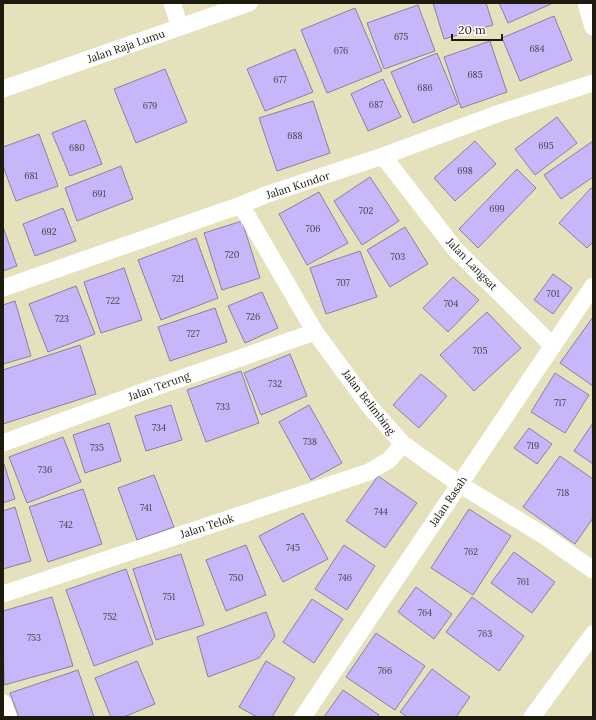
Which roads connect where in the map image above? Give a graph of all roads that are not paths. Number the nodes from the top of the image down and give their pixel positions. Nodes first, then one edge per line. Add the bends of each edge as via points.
1 (172, 3) edge
2 (249, 3) edge
3 (586, 3) edge
4 (180, 27) junction
5 (593, 27) edge
6 (593, 83) edge
7 (3, 89) edge
8 (383, 156) junction
9 (241, 205) junction
10 (593, 286) edge
11 (3, 288) edge
12 (316, 332) junction
13 (553, 346) junction
14 (3, 443) edge
15 (403, 444) junction
16 (459, 484) junction
17 (593, 570) edge
18 (3, 594) edge
19 (593, 634) edge
20 (3, 703) edge
21 (8, 717) edge
22 (303, 717) edge
23 (532, 717) edge

1 - 4 street
2 - 4 street, Jalan Raja Lumu
3 - 5 street
4 - 7 street, Jalan Raja Lumu
6 - 8 street, Jalan Kundor
8 - 9 street, Jalan Kundor
8 - 13 street, Jalan Langsat via 455,249
9 - 11 street, Jalan Kundor
9 - 12 street, Jalan Belimbing
10 - 13 street, Jalan Rasah
12 - 14 street, Jalan Terung
12 - 15 street, Jalan Belimbing via 370,406
13 - 16 street, Jalan Rasah
15 - 16 street, Jalan Belimbing
15 - 18 street, Jalan Telok via 389,460 369,472
16 - 17 street, Jalan Belimbing via 543,535
16 - 22 street, Jalan Rasah
19 - 23 street
20 - 21 street

